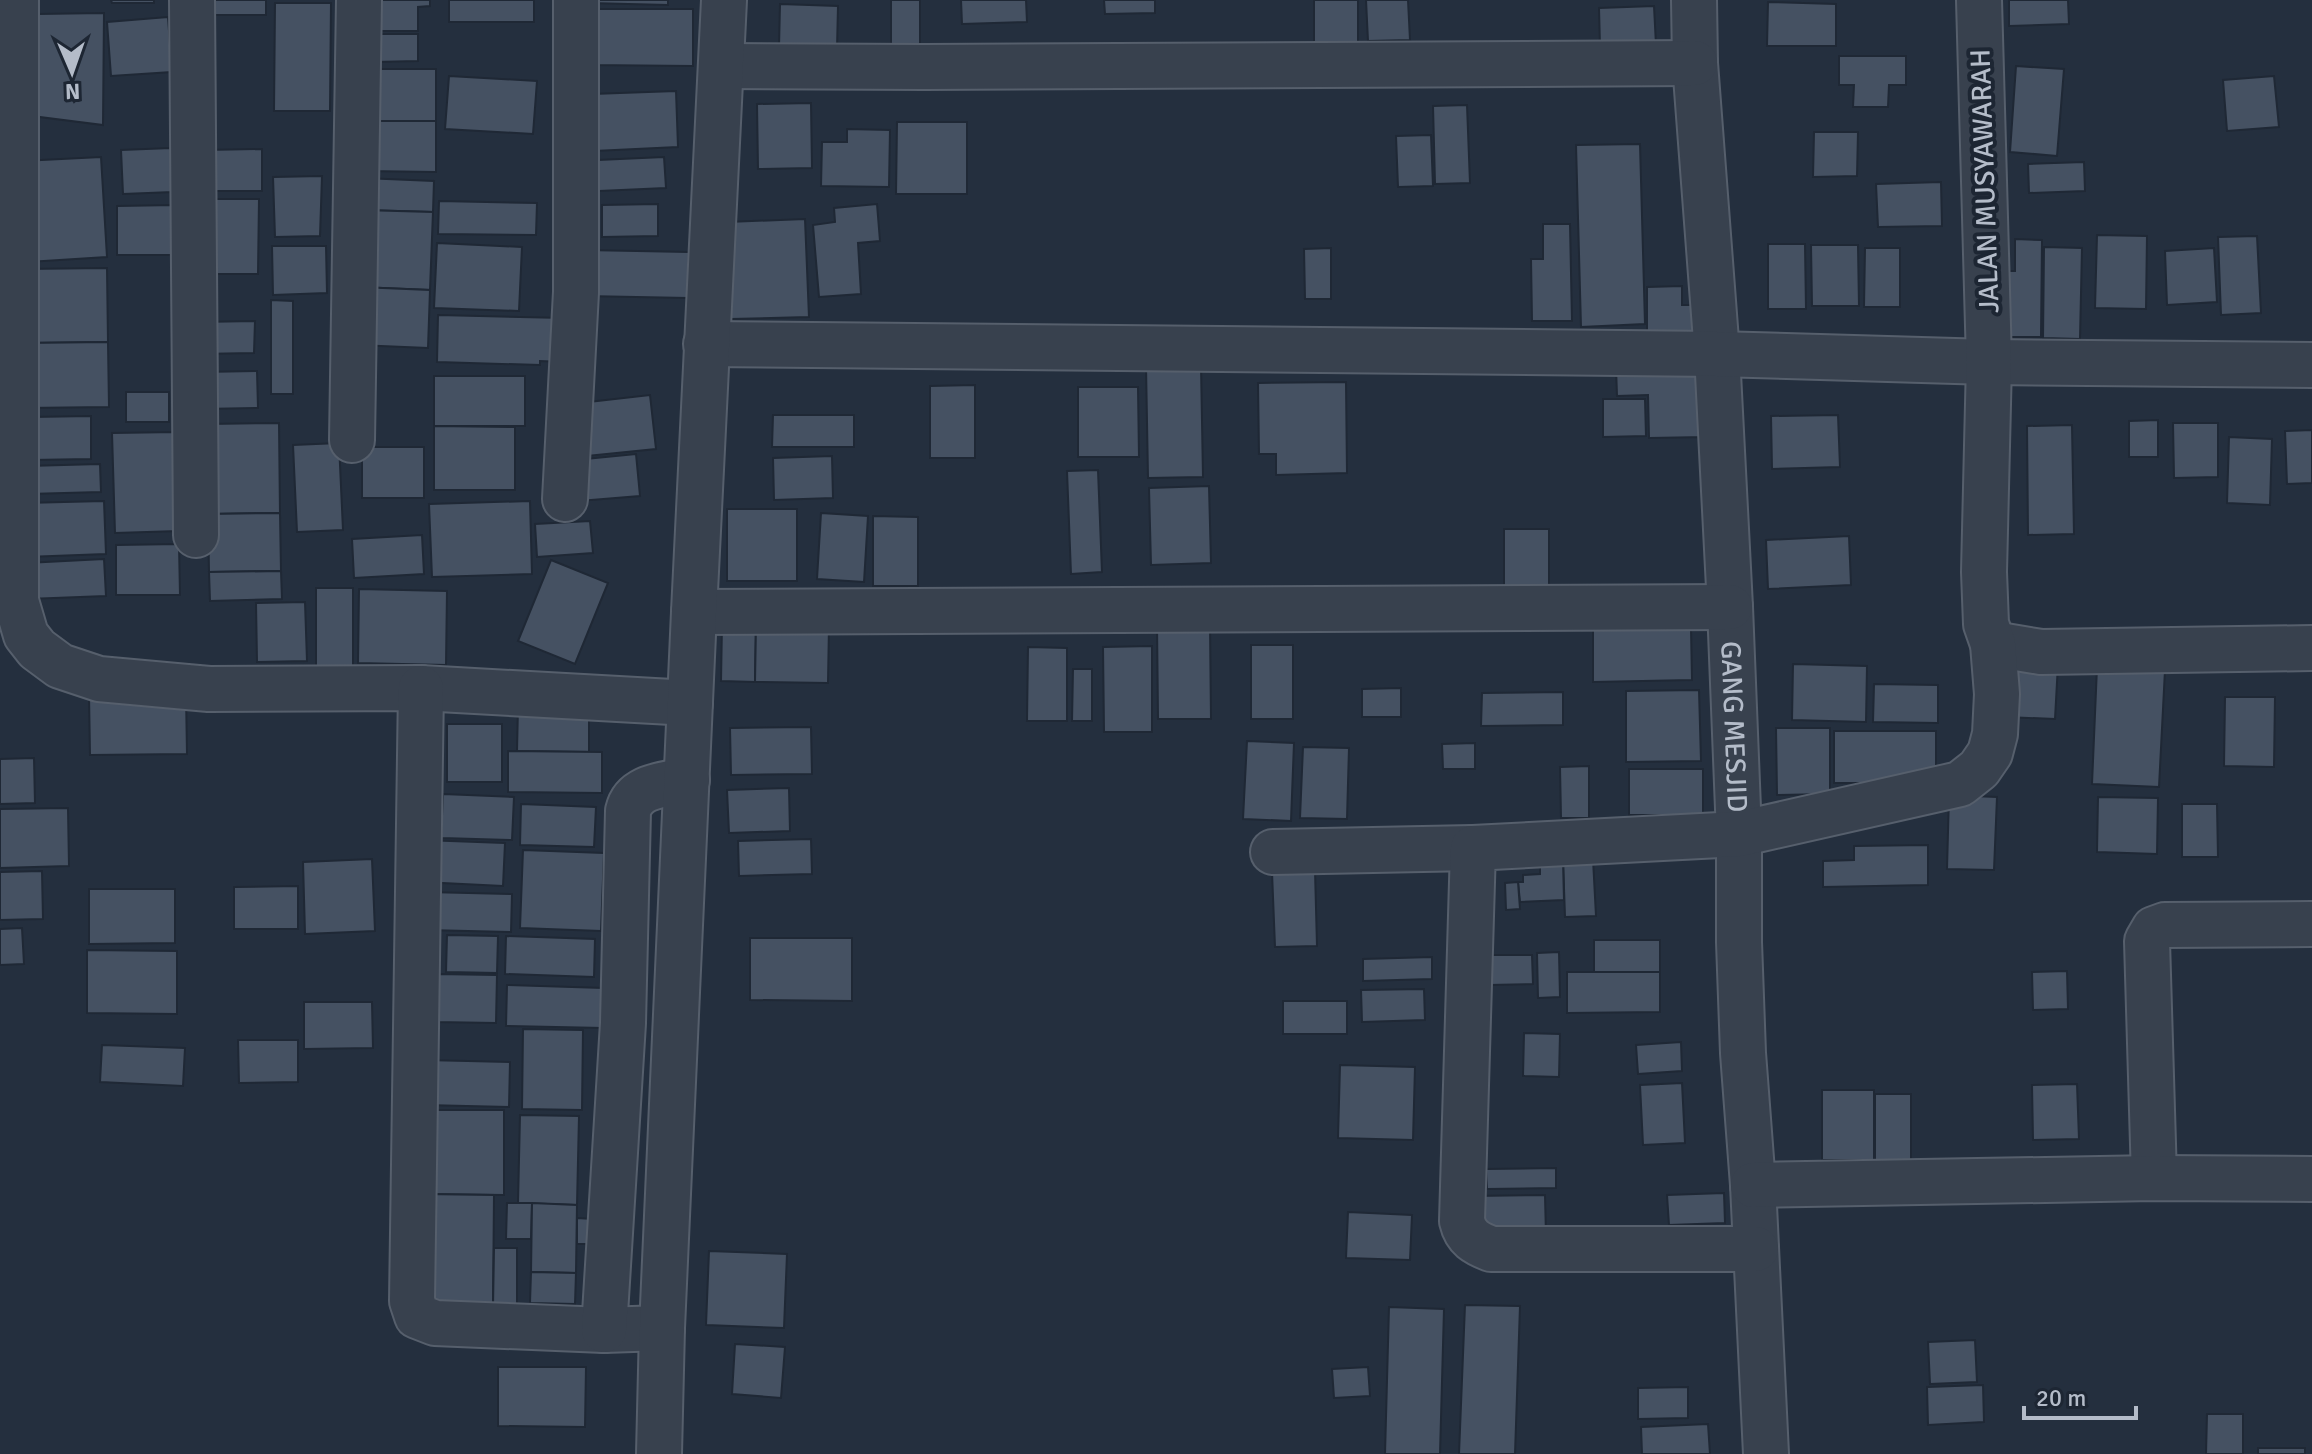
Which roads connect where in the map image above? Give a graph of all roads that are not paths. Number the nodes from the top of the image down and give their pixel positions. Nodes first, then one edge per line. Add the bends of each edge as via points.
1 (16, 0) edge
2 (192, 0) edge
3 (359, 0) edge
4 (576, 0) edge
5 (724, 0) edge
6 (1694, 0) edge
7 (1979, 0) edge
8 (1695, 63) junction
9 (722, 66) junction
10 (706, 344) junction
11 (1717, 354) junction
12 (1989, 362) junction
13 (2312, 365) edge
14 (352, 440) dead end
15 (565, 499) dead end
16 (196, 535) dead end
17 (1730, 607) junction
18 (694, 612) junction
19 (13, 635) edge
20 (1993, 644) junction
21 (2312, 648) edge
22 (421, 688) junction
23 (690, 703) junction
24 (687, 780) junction
25 (1739, 834) junction
26 (1473, 848) junction
27 (1273, 852) dead end
28 (2312, 924) edge
29 (2154, 1178) junction
30 (2312, 1179) edge
31 (1753, 1185) junction
32 (1756, 1249) junction
33 (662, 1328) junction
34 (604, 1330) junction
35 (659, 1454) edge
36 (1766, 1454) edge

1 - 19 street
2 - 16 street
3 - 14 street
4 - 15 street via 576,292
5 - 9 street
6 - 8 street, GANG MESJID
7 - 12 street, JALAN MUSYAWARAH
8 - 9 street
8 - 11 street, GANG MESJID
9 - 10 street
10 - 11 street
10 - 18 street
11 - 12 street
11 - 17 street, GANG MESJID
12 - 13 street
12 - 20 street, JALAN MUSYAWARAH via 1984,572 1986,624
17 - 18 street
17 - 25 street, GANG MESJID
18 - 23 street
19 - 22 street via 48,659 99,679 209,689
20 - 21 street via 2041,652
20 - 25 street, JALAN MUSYAWARAH via 1995,734 1979,769 1960,784
22 - 23 street
22 - 34 street via 412,1301 417,1316 435,1323
23 - 24 street
24 - 33 street
24 - 34 street via 641,791 628,811 623,1023
25 - 26 street, JALAN MUSYAWARAH
25 - 31 street, GANG MESJID via 1740,990
26 - 27 street, JALAN MUSYAWARAH
26 - 32 street via 1464,1232 1491,1249
28 - 29 street via 2165,925 2149,934
29 - 30 street
29 - 31 street
31 - 32 street, GANG MESJID
32 - 36 street, GANG MESJID
33 - 34 street
33 - 35 street

